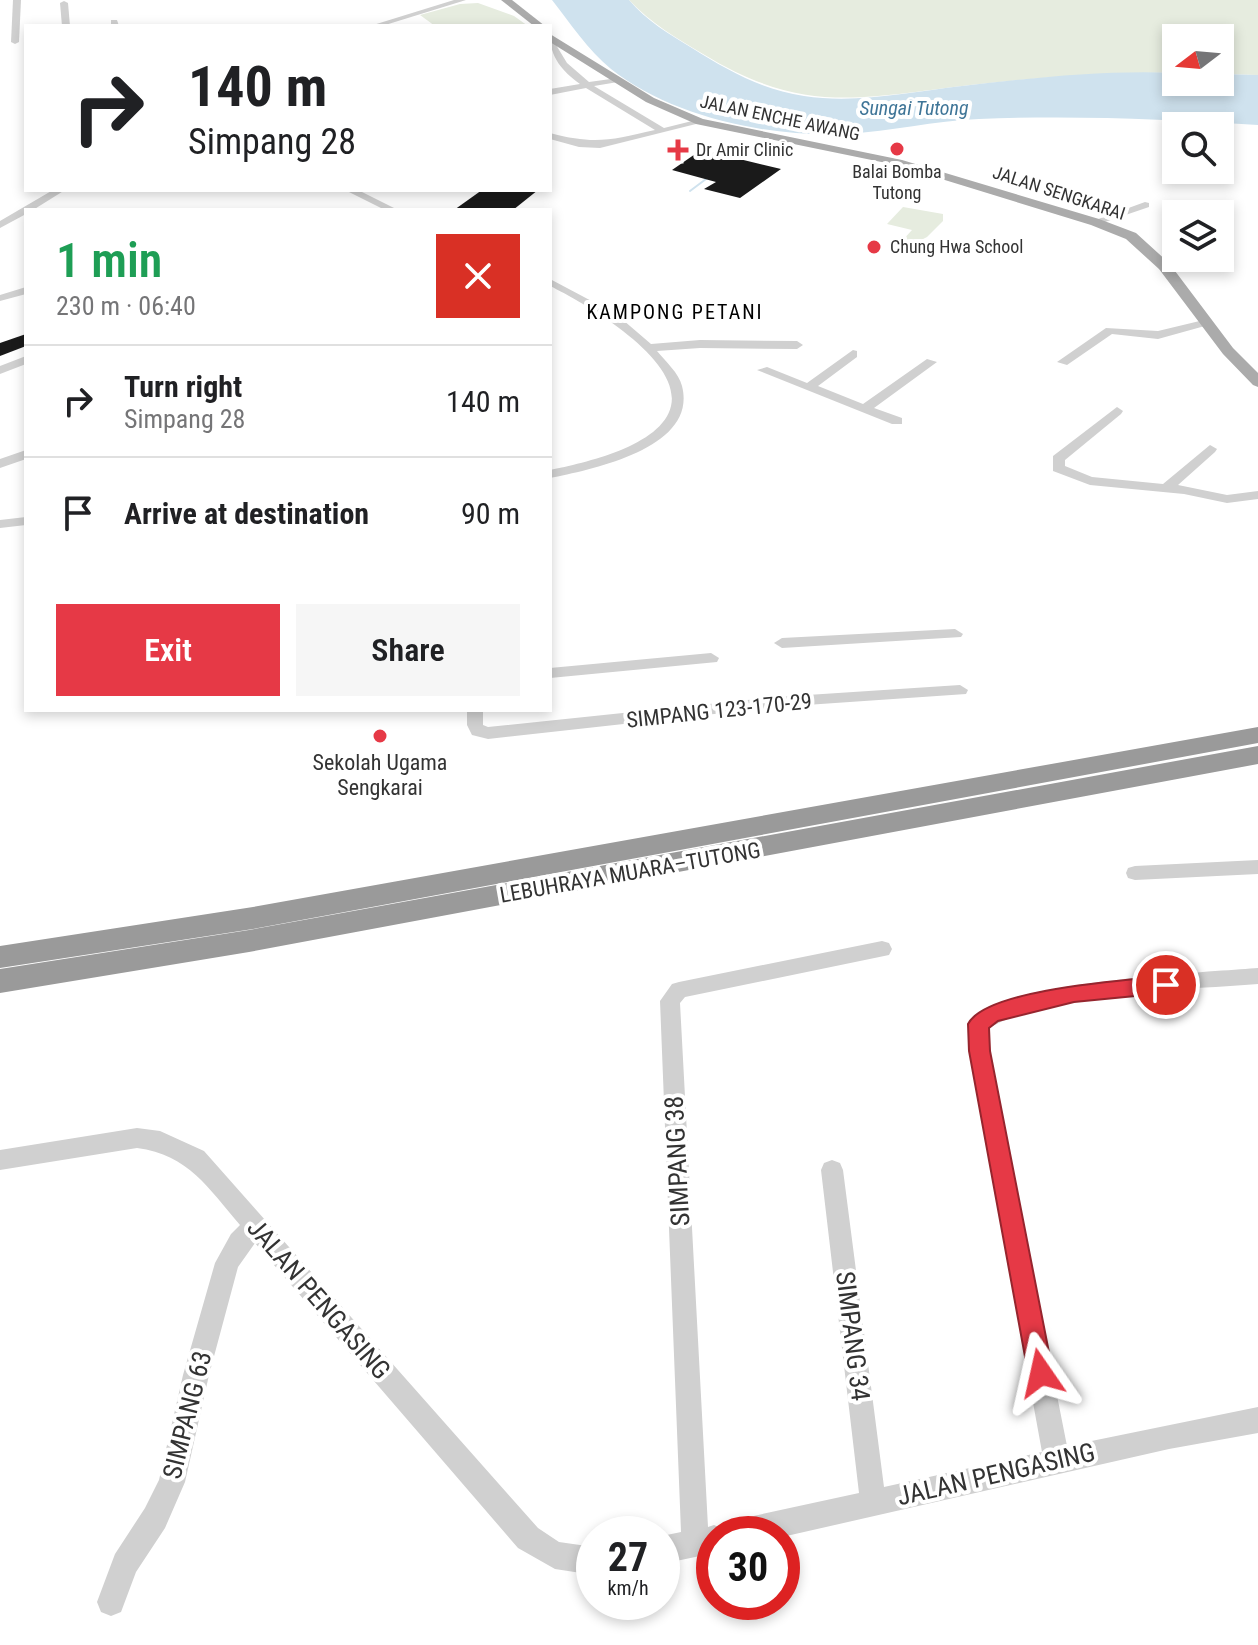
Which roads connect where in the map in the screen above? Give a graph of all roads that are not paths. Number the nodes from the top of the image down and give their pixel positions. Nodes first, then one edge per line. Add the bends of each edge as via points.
1 (17, 0) edge
2 (462, 0) edge
3 (506, 0) edge
4 (64, 3) dead end
5 (66, 24) edge
6 (381, 24) edge
7 (537, 24) edge
8 (552, 39) edge
9 (0, 41) edge
10 (15, 42) junction
11 (24, 43) edge
12 (552, 46) edge
13 (615, 80) junction
14 (589, 85) junction
15 (552, 92) edge
16 (658, 104) junction
17 (631, 110) junction
18 (700, 122) junction
19 (660, 129) junction
20 (552, 136) edge
21 (881, 158) joint
22 (41, 192) edge
23 (57, 192) edge
24 (354, 192) edge
25 (1145, 205) dead end
26 (29, 208) edge
27 (389, 208) edge
28 (24, 211) edge
29 (0, 215) edge
30 (14, 217) junction
31 (24, 219) edge
32 (1095, 222) junction
33 (0, 225) edge
34 (552, 283) edge
35 (24, 291) edge
36 (3, 298) dead end
37 (1208, 322) junction
38 (797, 345) dead end
39 (650, 348) junction
40 (853, 354) dead end
41 (24, 361) edge
42 (931, 362) dead end
43 (1063, 362) dead end
44 (0, 370) edge
45 (763, 370) dead end
46 (1258, 382) edge
47 (809, 387) junction
48 (865, 408) junction
49 (1117, 411) dead end
50 (897, 421) dead end
51 (1210, 449) dead end
52 (24, 455) edge
53 (0, 464) edge
54 (552, 474) edge
55 (1167, 488) junction
56 (1258, 495) edge
57 (24, 521) edge
58 (0, 524) edge
59 (955, 634) dead end
60 (782, 643) dead end
61 (711, 658) dead end
62 (552, 673) edge
63 (960, 690) dead end
64 (475, 712) edge
65 (1258, 735) edge
66 (1258, 755) edge
67 (1258, 867) edge
68 (1135, 873) dead end
69 (882, 949) dead end
70 (2, 975) edge
71 (1258, 976) edge
72 (0, 1160) edge
73 (832, 1170) dead end
74 (256, 1226) junction
75 (1258, 1420) edge
76 (1057, 1461) junction
77 (873, 1502) junction
78 (702, 1516) edge
79 (800, 1519) edge
80 (576, 1558) edge
81 (111, 1602) dead end

1 - 10 street
2 - 6 street
3 - 7 main road
4 - 5 street
8 - 13 main road, JALAN ENCHE AWANG
9 - 10 street
10 - 11 street
12 - 14 street via 568,71
13 - 14 street
13 - 16 main road, JALAN ENCHE AWANG
14 - 15 street
14 - 17 street
16 - 17 street
16 - 18 main road, JALAN ENCHE AWANG
17 - 19 street
18 - 19 street
18 - 21 main road, JALAN ENCHE AWANG
19 - 20 street via 595,146
21 - 32 main road, JALAN SENGKARAI
22 - 29 street
23 - 26 street
24 - 27 street
25 - 32 street
28 - 30 street
30 - 31 street
30 - 33 street
32 - 37 main road, JALAN SENGKARAI via 1131,236 1153,253
34 - 39 street via 601,308
35 - 36 street
37 - 43 street via 1158,335 1110,330
37 - 46 main road, JALAN SENGKARAI
38 - 39 street
39 - 54 street via 676,385 676,408 663,430 595,466
40 - 47 street
41 - 44 street
42 - 48 street
45 - 47 street
47 - 48 street
48 - 50 street
49 - 55 street via 1058,459 1058,468 1090,481
51 - 55 street
52 - 53 street
55 - 56 street via 1227,499
57 - 58 street
59 - 60 street
61 - 62 street
63 - 64 street, SIMPANG 123-170-29 via 478,731
65 - 70 highway, LEBUHRAYA MUARA–TUTONG via 268,916
66 - 70 highway, LEBUHRAYA MUARA–TUTONG via 400,914
67 - 68 street
69 - 78 street, SIMPANG 38 via 679,990 670,1001
71 - 76 street via 1074,993 991,1014 979,1024 979,1051
72 - 74 street, JALAN PENGASING via 115,1139 160,1141 196,1158
73 - 77 street, SIMPANG 34
74 - 80 street, JALAN PENGASING via 528,1538 555,1555
74 - 81 street, SIMPANG 63 via 227,1263 172,1482 125,1564
75 - 76 street, JALAN PENGASING
76 - 77 street, JALAN PENGASING
77 - 79 street, JALAN PENGASING

